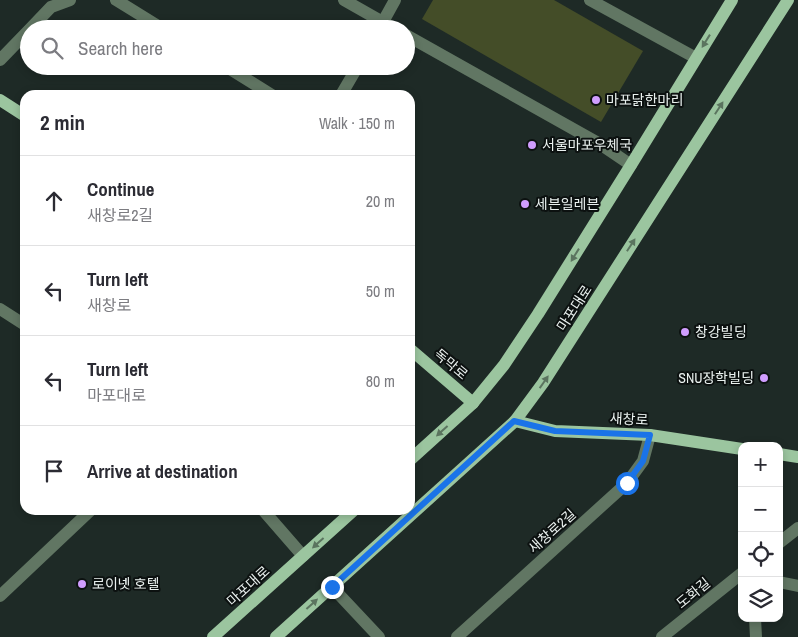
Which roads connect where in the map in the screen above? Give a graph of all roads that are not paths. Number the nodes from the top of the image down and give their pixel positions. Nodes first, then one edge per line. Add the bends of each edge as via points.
1 (70, 0) edge
2 (116, 0) edge
3 (344, 0) edge
4 (395, 0) edge
5 (590, 0) edge
6 (732, 0) edge
7 (788, 0) edge
8 (40, 20) edge
9 (148, 20) edge
10 (374, 20) edge
11 (384, 20) edge
12 (20, 40) edge
13 (415, 40) edge
14 (696, 58) junction
15 (0, 60) edge
16 (239, 75) edge
17 (353, 75) edge
18 (264, 90) edge
19 (344, 90) edge
20 (0, 100) edge
21 (20, 113) edge
22 (632, 165) junction
23 (0, 309) edge
24 (20, 322) edge
25 (415, 353) edge
26 (473, 402) junction
27 (514, 421) junction
28 (650, 435) junction
29 (738, 448) edge
30 (415, 455) edge
31 (783, 455) edge
32 (798, 457) edge
33 (415, 511) edge
34 (86, 515) edge
35 (267, 515) edge
36 (348, 515) edge
37 (411, 515) edge
38 (798, 528) edge
39 (783, 540) edge
40 (303, 556) junction
41 (738, 576) edge
42 (783, 583) edge
43 (798, 586) edge
44 (332, 587) junction
45 (0, 596) edge
46 (755, 622) edge
47 (213, 637) edge
48 (276, 637) edge
49 (379, 637) edge
50 (457, 637) edge
51 (662, 637) edge
52 (756, 637) edge

1 - 8 street via 51,8
2 - 9 street
3 - 10 street
4 - 11 street
5 - 14 street
6 -> 14 main road, 마포대로
27 -> 7 main road, 마포대로 via 543,384
12 - 15 street
13 - 22 street
14 - 22 main road, 마포대로
16 - 18 street
17 - 19 street
20 - 21 main road
22 -> 26 main road, 마포대로 via 504,365
23 - 24 street
25 - 26 main road, 독막로
26 -> 30 main road, 마포대로
27 - 28 main road, 새창로 via 555,431
27 - 33 main road, 마포대로
28 - 29 main road, 새창로
28 - 50 street, 새창로2길 via 643,461 627,483
31 - 32 main road
34 - 45 street
35 - 40 street
36 -> 40 main road, 마포대로
37 - 44 main road, 마포대로
38 - 39 street
40 - 47 main road, 마포대로
41 - 51 street, 도화길
42 - 43 street
48 -> 44 main road, 마포대로
44 - 49 street
46 - 52 street

